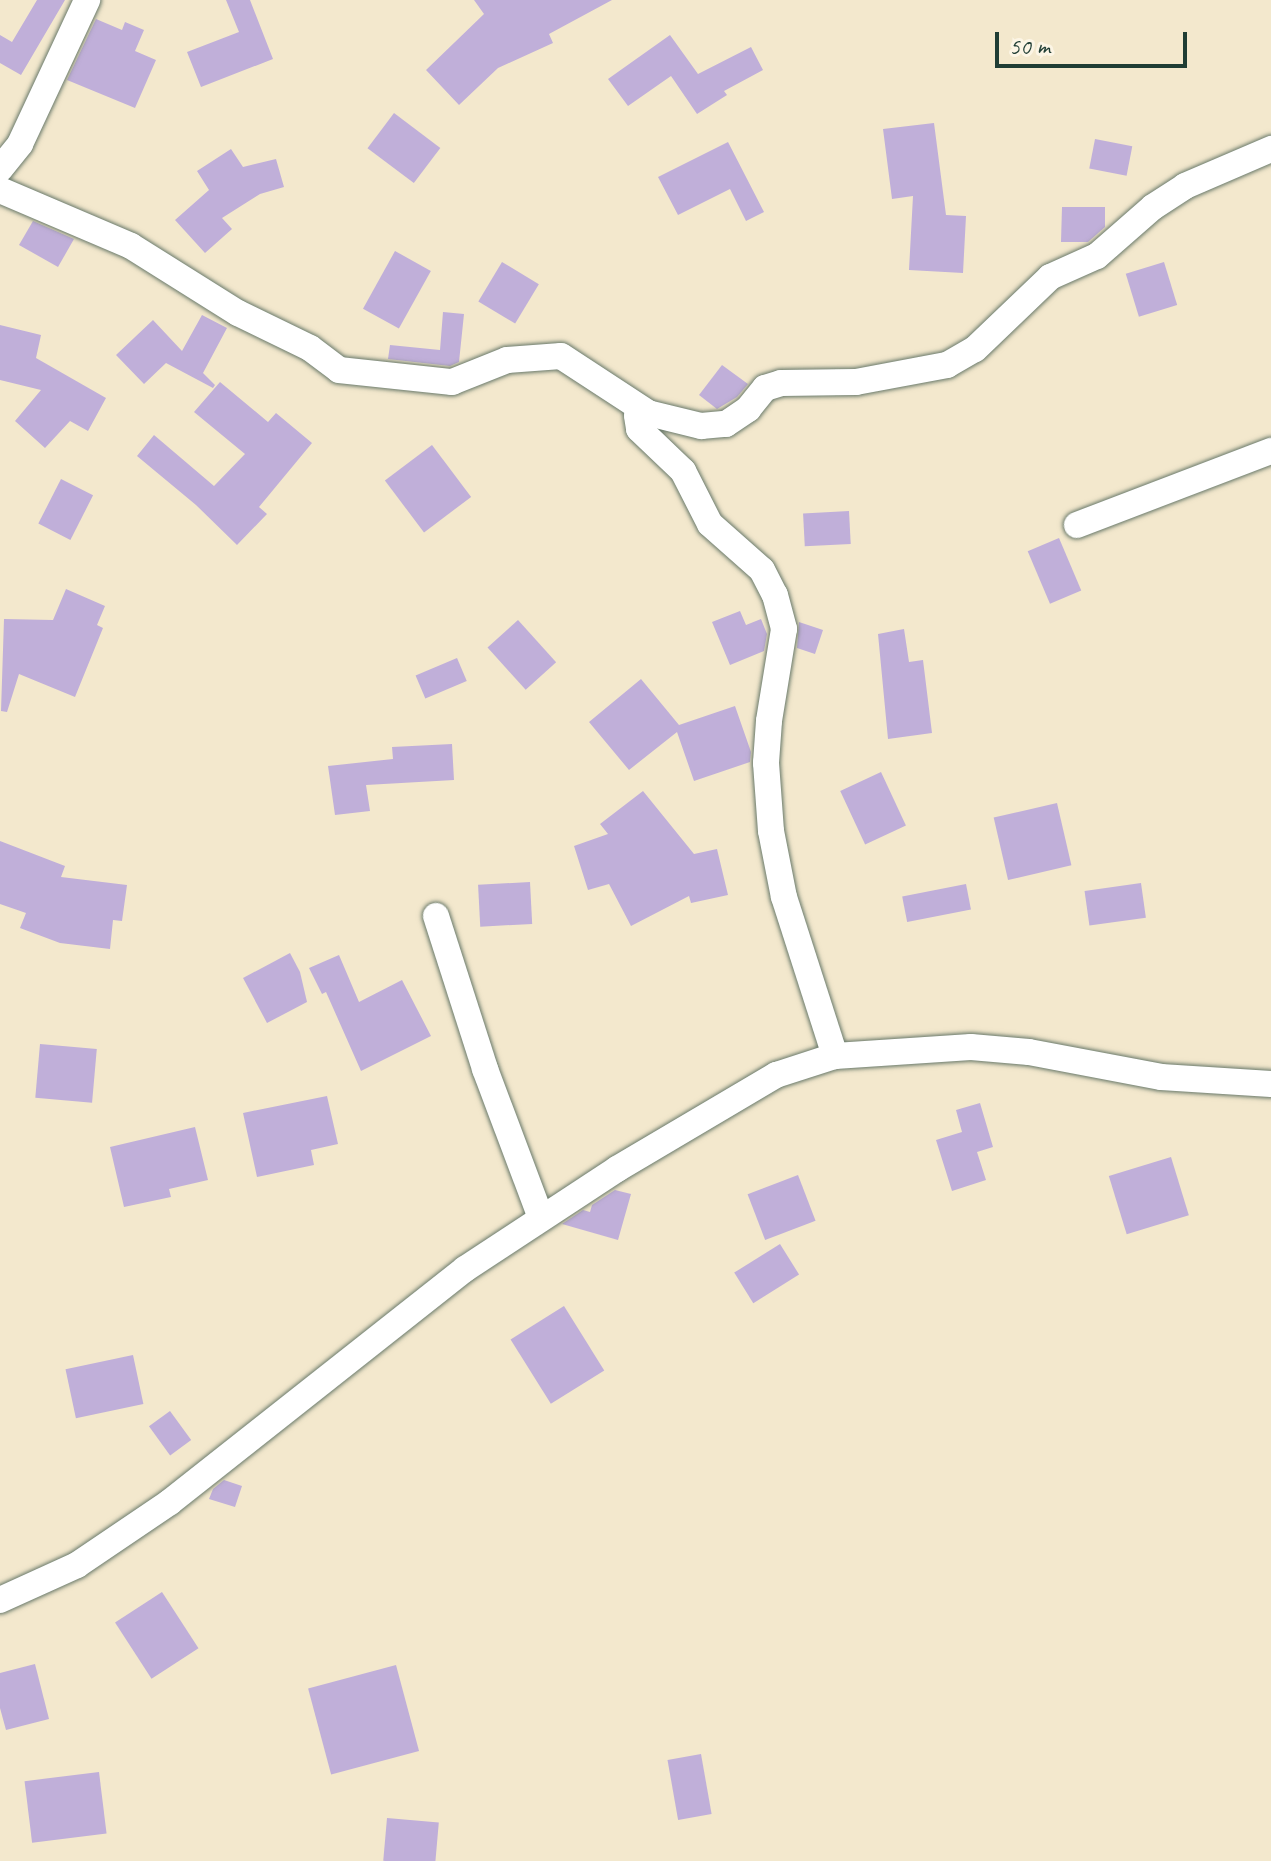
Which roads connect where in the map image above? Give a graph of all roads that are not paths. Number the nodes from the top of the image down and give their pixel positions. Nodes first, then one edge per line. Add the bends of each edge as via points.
1 (87, 0) edge
2 (10, 138) edge
3 (1271, 149) edge
4 (0, 169) edge
5 (0, 190) edge
6 (648, 413) junction
7 (1271, 451) edge
8 (1077, 525) dead end
9 (436, 916) dead end
10 (835, 1056) junction
11 (1271, 1084) edge
12 (541, 1218) junction
13 (0, 1600) edge

1 - 2 street
2 - 4 street
3 - 6 street via 1185,186 1153,207 1097,256 1050,277 975,349 947,365 856,382 781,383 765,388 726,424 701,426
5 - 6 street via 131,246 238,313 310,348 339,370 452,382 507,360 561,356
6 - 10 street via 637,416 639,429 683,471 710,524 762,570 775,595 784,629 767,749 771,831 784,897
7 - 8 street
9 - 12 street
10 - 11 street via 971,1047 1029,1052 1161,1077
10 - 12 street via 776,1075
12 - 13 street via 415,1306 170,1502 77,1565

